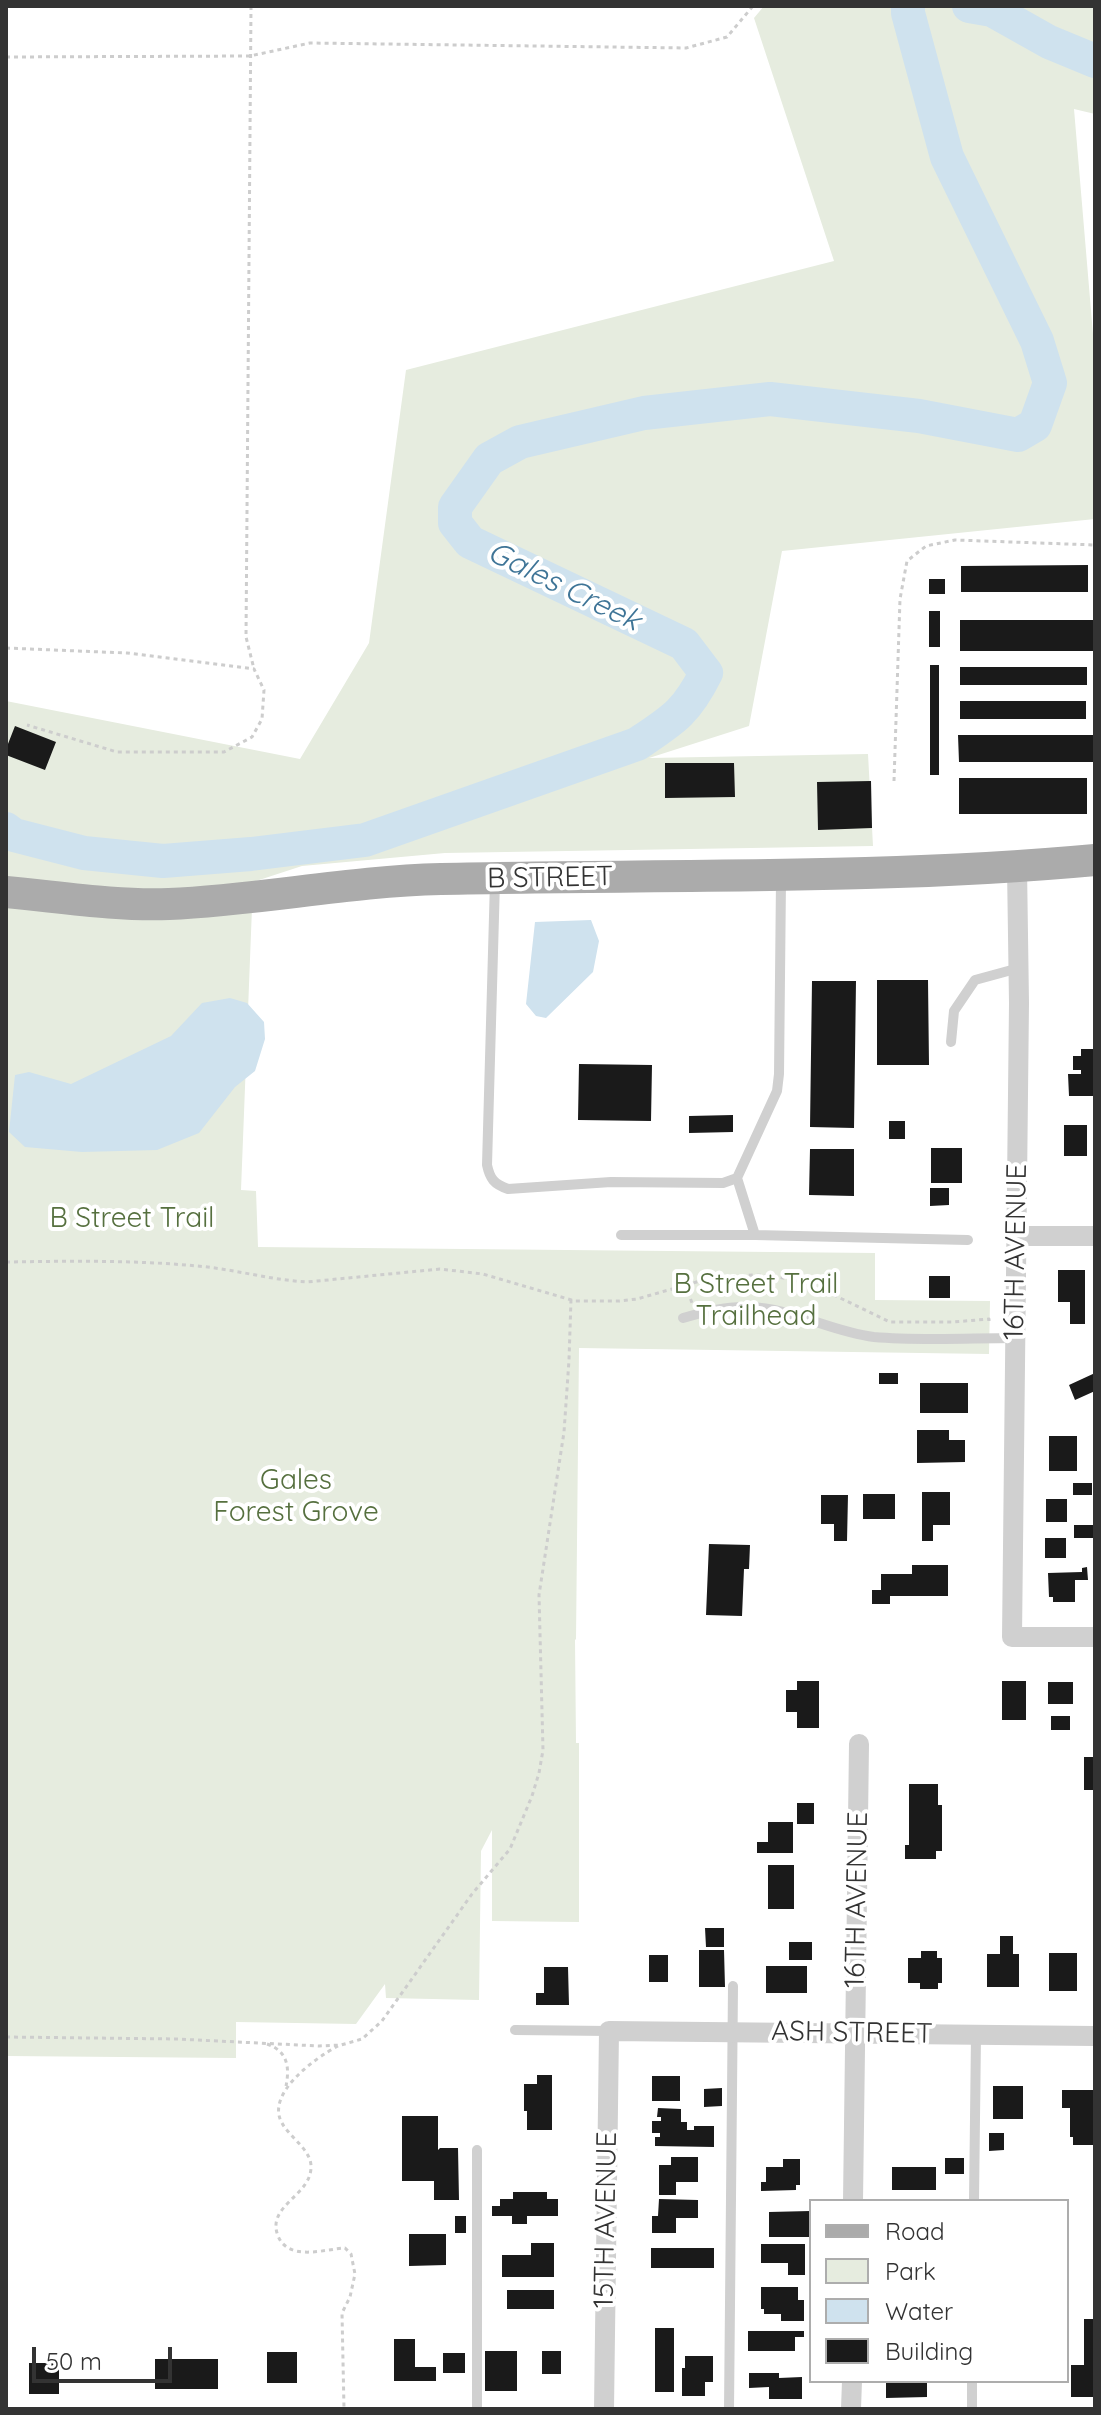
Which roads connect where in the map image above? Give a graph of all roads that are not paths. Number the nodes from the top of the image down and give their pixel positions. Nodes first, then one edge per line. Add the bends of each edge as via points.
1 (1095, 860) edge
2 (1017, 867) junction
3 (781, 874) junction
4 (495, 879) junction
5 (6, 892) edge
6 (1019, 968) junction
7 (951, 1042) dead end
8 (737, 1178) junction
9 (621, 1235) dead end
10 (755, 1235) junction
11 (1016, 1236) junction
12 (1095, 1236) edge
13 (968, 1240) dead end
14 (683, 1318) dead end
15 (1015, 1338) junction
16 (1095, 1637) edge
17 (859, 1744) dead end
18 (733, 1986) dead end
19 (515, 2030) dead end
20 (609, 2031) junction
21 (733, 2032) junction
22 (855, 2033) junction
23 (976, 2035) junction
24 (1095, 2036) edge
25 (477, 2150) dead end
26 (853, 2199) edge
27 (974, 2199) edge
28 (852, 2383) edge
29 (972, 2383) edge
30 (477, 2409) edge
31 (604, 2409) edge
32 (729, 2409) edge
33 (851, 2409) edge
34 (972, 2409) edge

1 - 2 main road, B STREET
2 - 3 main road, B STREET
2 - 6 street, 16TH AVENUE
3 - 4 main road, B STREET
3 - 8 lane via 777,1091
4 - 5 main road, B STREET via 352,884 165,904
4 - 8 lane via 490,1177 508,1189 611,1182 723,1183
6 - 7 lane via 975,980 954,1011
6 - 11 street, 16TH AVENUE
8 - 10 lane
9 - 10 lane
10 - 13 lane
11 - 12 street
11 - 15 street, 16TH AVENUE
14 - 15 lane via 751,1307 877,1337
15 - 16 street, 16TH AVENUE via 1012,1637
17 - 22 street, 16TH AVENUE
18 - 21 lane
19 - 20 lane
20 - 21 street, ASH STREET
20 - 31 street, 15TH AVENUE
21 - 22 street, ASH STREET
21 - 32 lane
22 - 23 street, ASH STREET
22 - 26 street, 16TH AVENUE
23 - 24 street, ASH STREET
23 - 27 lane
25 - 30 lane
28 - 33 street
29 - 34 lane

